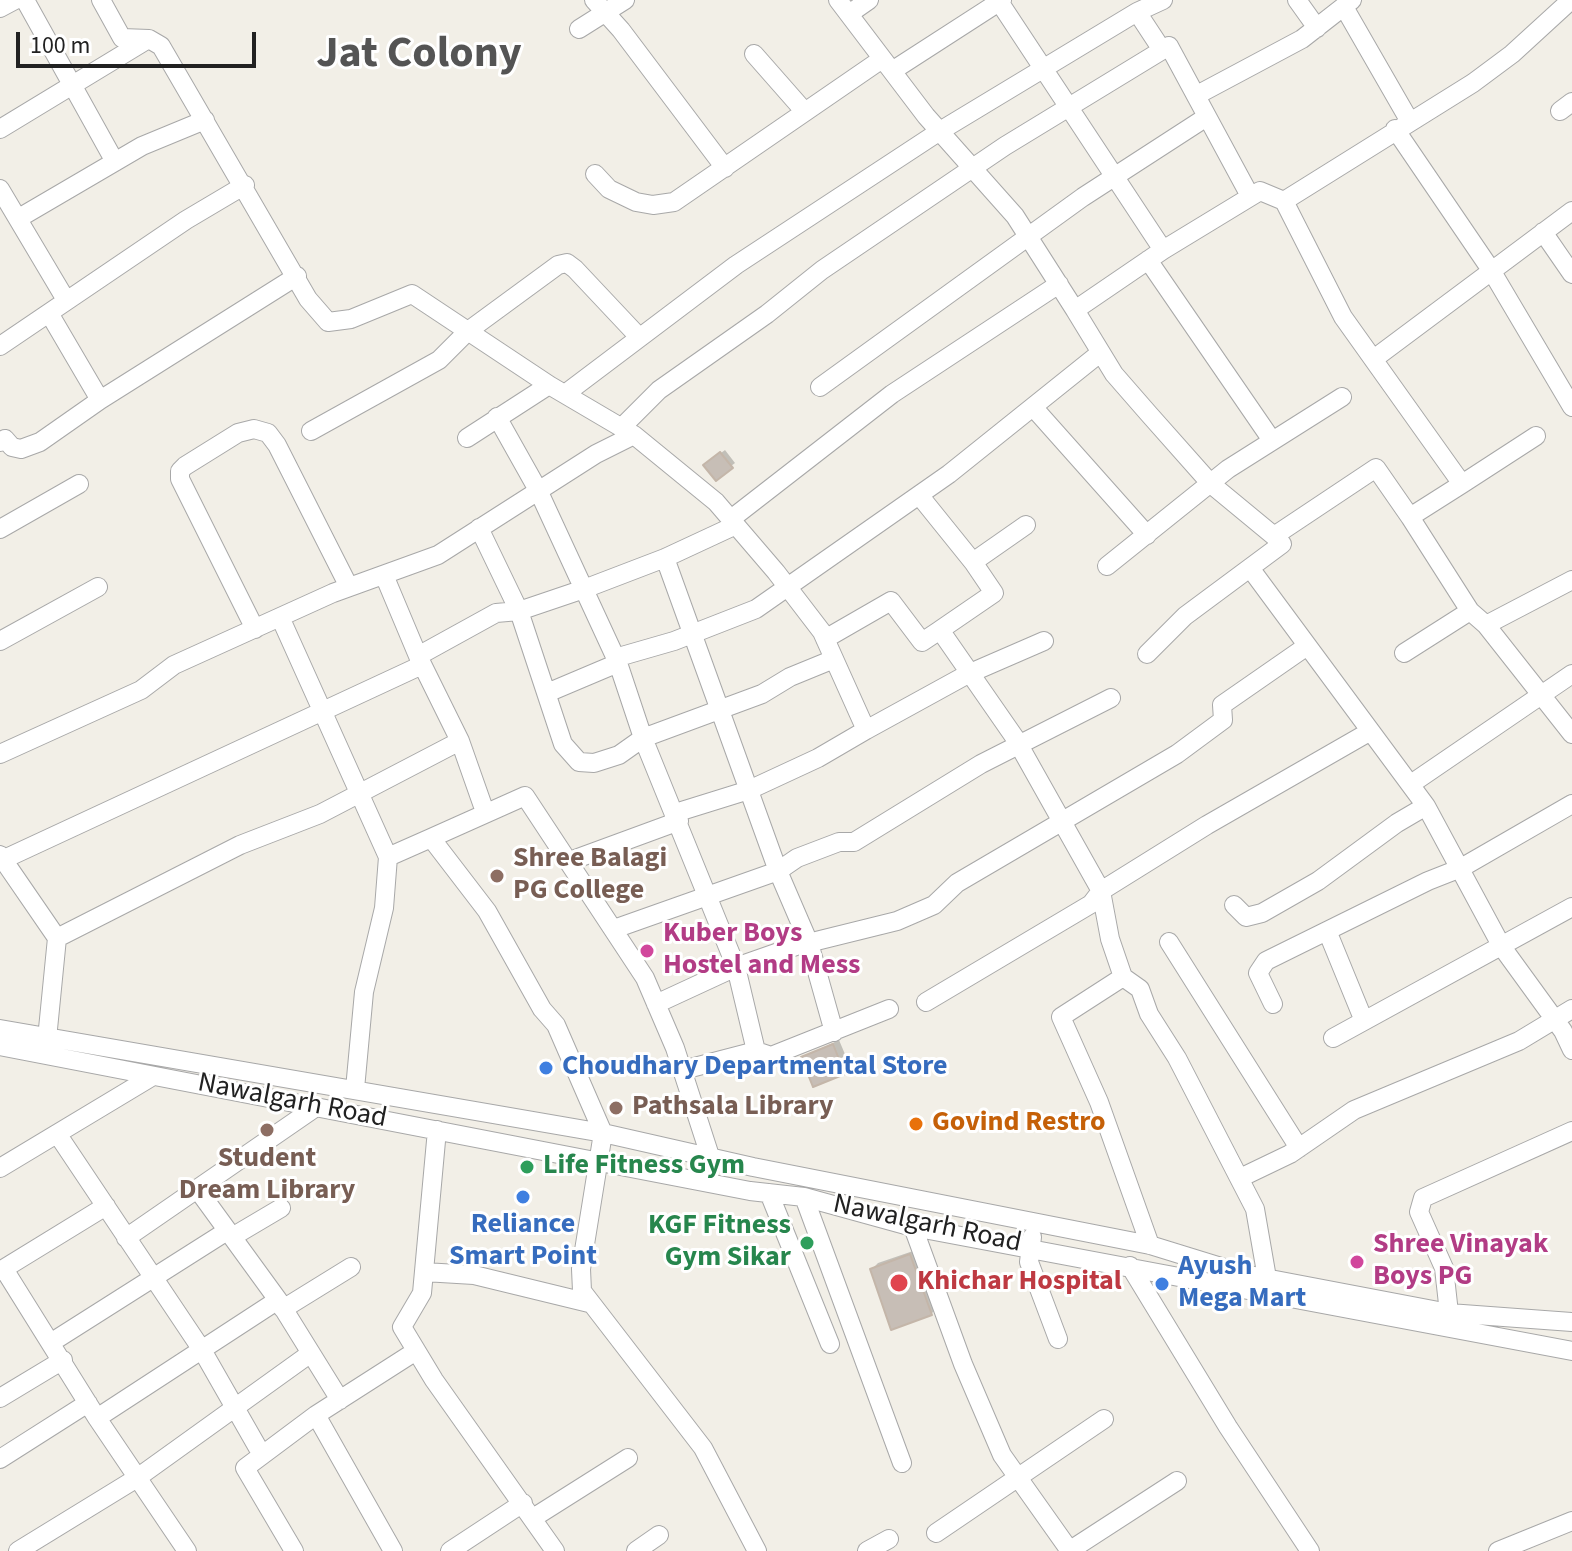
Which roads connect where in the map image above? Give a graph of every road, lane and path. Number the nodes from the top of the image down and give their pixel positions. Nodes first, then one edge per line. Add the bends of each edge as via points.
1 (15, 0) edge
2 (25, 0) edge
3 (101, 0) edge
4 (625, 0) edge
5 (869, 0) edge
6 (1163, 0) edge
7 (1297, 0) edge
8 (1571, 0) edge
9 (1000, 1) edge
10 (1348, 3) edge
11 (600, 6) edge
12 (843, 7) edge
13 (1551, 7) edge
14 (0, 8) edge
15 (1137, 12) junction
16 (1317, 28) junction
17 (579, 29) dead end
18 (149, 39) junction
19 (1162, 50) junction
20 (754, 54) dead end
21 (887, 65) junction
22 (1044, 68) junction
23 (73, 83) junction
24 (1197, 95) junction
25 (1067, 109) junction
26 (805, 112) junction
27 (1205, 118) junction
28 (205, 120) junction
29 (1402, 125) junction
30 (0, 129) edge
31 (940, 131) junction
32 (115, 162) junction
33 (975, 167) junction
34 (725, 168) junction
35 (595, 174) dead end
36 (1113, 178) junction
37 (245, 185) junction
38 (0, 189) edge
39 (1250, 196) junction
40 (1284, 201) junction
41 (1572, 211) edge
42 (19, 218) junction
43 (1543, 232) junction
44 (1028, 236) junction
45 (1156, 255) junction
46 (1491, 270) junction
47 (1572, 274) edge
48 (297, 276) junction
49 (1059, 284) junction
50 (66, 300) junction
51 (1075, 310) junction
52 (49, 313) junction
53 (468, 331) junction
54 (639, 337) junction
55 (0, 346) edge
56 (1100, 353) junction
57 (1375, 358) junction
58 (820, 387) dead end
59 (557, 389) junction
60 (1342, 397) dead end
61 (100, 400) junction
62 (1033, 407) junction
63 (1572, 407) edge
64 (497, 417) junction
65 (311, 431) dead end
66 (628, 431) junction
67 (1536, 436) dead end
68 (2, 437) edge
69 (467, 438) dead end
70 (1271, 439) junction
71 (79, 484) dead end
72 (1211, 484) junction
73 (1462, 484) junction
74 (538, 490) junction
75 (919, 495) junction
76 (1410, 517) junction
77 (733, 522) junction
78 (1026, 525) dead end
79 (479, 528) junction
80 (0, 529) edge
81 (1147, 535) junction
82 (1274, 536) junction
83 (665, 558) junction
84 (973, 562) junction
85 (1107, 566) dead end
86 (1250, 568) junction
87 (384, 575) junction
88 (1572, 580) edge
89 (98, 587) dead end
90 (349, 587) junction
91 (584, 589) junction
92 (788, 589) junction
93 (519, 611) junction
94 (1470, 611) junction
95 (280, 617) junction
96 (1486, 625) junction
97 (255, 629) junction
98 (940, 630) junction
99 (690, 635) junction
100 (825, 639) junction
101 (0, 641) edge
102 (1044, 641) dead end
103 (1307, 646) junction
104 (1404, 653) dead end
105 (1147, 654) dead end
106 (834, 659) junction
107 (616, 660) junction
108 (420, 661) junction
109 (968, 674) junction
110 (1572, 674) edge
111 (547, 693) junction
112 (1541, 694) junction
113 (1111, 698) dead end
114 (324, 709) junction
115 (720, 710) junction
116 (866, 730) junction
117 (1369, 732) junction
118 (1572, 734) edge
119 (643, 738) junction
120 (460, 741) junction
121 (1019, 744) junction
122 (0, 754) edge
123 (1411, 784) junction
124 (749, 790) junction
125 (360, 793) junction
126 (1572, 804) edge
127 (1426, 806) junction
128 (485, 812) junction
129 (677, 817) junction
130 (1063, 823) junction
131 (431, 838) junction
132 (388, 857) junction
133 (1, 858) edge
134 (570, 861) junction
135 (1461, 868) junction
136 (778, 871) junction
137 (1101, 891) junction
138 (705, 896) junction
139 (1234, 905) dead end
140 (1572, 907) edge
141 (614, 929) junction
142 (1328, 933) junction
143 (57, 938) junction
144 (1169, 942) dead end
145 (809, 943) junction
146 (1502, 947) junction
147 (736, 967) junction
148 (1123, 977) junction
149 (926, 1002) dead end
150 (656, 1004) junction
151 (1273, 1004) dead end
152 (889, 1009) dead end
153 (1572, 1009) edge
154 (1364, 1021) junction
155 (1554, 1021) junction
156 (0, 1029) edge
157 (834, 1032) junction
158 (1333, 1038) dead end
159 (47, 1039) junction
160 (0, 1046) edge
161 (1572, 1050) edge
162 (756, 1051) junction
163 (683, 1070) junction
164 (153, 1076) junction
165 (355, 1089) junction
166 (316, 1107) junction
167 (437, 1130) junction
168 (1572, 1131) edge
169 (603, 1133) junction
170 (58, 1135) junction
171 (1299, 1148) junction
172 (710, 1156) junction
173 (596, 1159) junction
174 (0, 1168) edge
175 (1240, 1178) junction
176 (198, 1190) junction
177 (769, 1193) junction
178 (804, 1197) junction
179 (106, 1206) junction
180 (281, 1208) dead end
181 (1037, 1223) junction
182 (913, 1227) junction
183 (230, 1234) junction
184 (126, 1238) junction
185 (1150, 1245) junction
186 (1029, 1247) junction
187 (1130, 1266) junction
188 (351, 1267) dead end
189 (2, 1270) edge
190 (424, 1272) junction
191 (151, 1277) junction
192 (1267, 1278) junction
193 (589, 1303) junction
194 (281, 1304) junction
195 (1449, 1313) junction
196 (1572, 1322) edge
197 (1058, 1339) dead end
198 (52, 1342) junction
199 (830, 1344) dead end
200 (202, 1350) junction
201 (416, 1351) junction
202 (1572, 1351) edge
203 (311, 1353) junction
204 (63, 1360) junction
205 (0, 1398) edge
206 (340, 1400) junction
207 (233, 1409) junction
208 (92, 1410) junction
209 (316, 1415) junction
210 (1104, 1419) dead end
211 (262, 1455) junction
212 (628, 1458) dead end
213 (0, 1459) edge
214 (902, 1463) dead end
215 (137, 1478) junction
216 (1019, 1480) junction
217 (1177, 1481) dead end
218 (528, 1510) junction
219 (1572, 1521) edge
220 (936, 1533) dead end
221 (659, 1535) dead end
222 (889, 1539) dead end
223 (179, 1548) edge
224 (18, 1551) edge
225 (294, 1551) edge
226 (393, 1551) edge
227 (450, 1551) edge
228 (555, 1551) edge
229 (636, 1551) edge
230 (757, 1551) edge
231 (867, 1551) edge
232 (1070, 1551) edge
233 (1310, 1551) edge
234 (1498, 1551) edge

1 - 14 street
2 - 23 street
3 - 18 street via 122,38
4 - 11 street
5 - 12 street
6 - 15 street
7 - 16 street
8 - 13 street
9 - 21 street
9 - 22 street
10 - 16 street
10 - 29 street
11 - 17 street
11 - 34 street
12 - 21 street
13 - 29 street via 1512,54
15 - 19 street
15 - 22 street
16 - 24 street
18 - 23 street
18 - 28 street via 161,46
19 - 24 street via 1169,46
19 - 25 street
20 - 26 street
21 - 26 street
21 - 31 street
22 - 25 street
22 - 31 street
23 - 30 street
23 - 32 street
24 - 27 street
25 - 33 street
25 - 36 street
26 - 34 street
27 - 36 street
27 - 39 street
28 - 32 street via 165,134
28 - 37 street
29 - 40 street
29 - 46 street
31 - 33 street
31 - 54 street via 736,265
32 - 42 street
33 - 44 street
33 - 66 street via 708,352 659,390
34 - 35 street via 674,202 653,205 609,189
36 - 44 street
36 - 45 street
37 - 48 street
37 - 50 street
38 - 42 street
39 - 40 street via 1260,191
39 - 45 street
40 - 57 street via 1343,317
41 - 43 street
42 - 50 street
43 - 46 street
43 - 47 street
44 - 49 street
44 - 58 street
45 - 51 street
45 - 70 street
46 - 57 street
46 - 63 street
48 - 53 street via 328,322 351,319 412,294
48 - 61 street
49 - 51 street
49 - 77 street via 892,394
50 - 52 street
51 - 56 street
52 - 55 street
52 - 61 street
53 - 54 street via 549,270 567,263
53 - 59 street
53 - 65 street via 439,360
54 - 59 street
56 - 62 street
56 - 72 street
57 - 73 street
59 - 64 street
59 - 66 street
60 - 70 street
61 - 68 street via 28,448 12,447
62 - 75 street
62 - 81 street
64 - 69 street
64 - 74 street
66 - 74 street
66 - 77 street
67 - 73 street
70 - 72 street
71 - 80 street
72 - 81 street
72 - 82 street
73 - 76 street
74 - 79 street
74 - 91 street
75 - 84 street
75 - 92 street
76 - 82 street via 1376,468
76 - 94 street
77 - 83 street
77 - 92 street
78 - 84 street
79 - 87 street via 438,555
79 - 93 street
81 - 85 street
82 - 86 street via 1282,544
83 - 91 street
83 - 99 street
84 - 98 street via 994,593
86 - 103 street
86 - 105 street via 1185,616
87 - 90 street
87 - 108 street
88 - 96 street
89 - 101 street
90 - 95 street
90 - 97 street via 277,445 268,433 238,433 185,466 180,479
91 - 93 street
91 - 107 street
92 - 99 street via 756,609
92 - 100 street
93 - 108 street via 496,613
93 - 111 street
94 - 96 street
94 - 104 street
95 - 97 street
95 - 114 street
96 - 112 street
97 - 122 street via 174,665 141,690
98 - 100 street via 922,642 891,601
98 - 109 street
99 - 107 street
99 - 115 street
100 - 106 street
102 - 109 street
103 - 117 street
103 - 130 street via 1222,705 1223,720 1177,754
106 - 115 street
106 - 116 street
107 - 111 street
107 - 119 street
108 - 114 street
108 - 120 street
109 - 116 street
109 - 121 street
110 - 112 street
111 - 119 street via 563,744 579,762 619,755
112 - 118 street
112 - 123 street
113 - 121 street
114 - 125 street
114 - 133 street
115 - 119 street
115 - 124 street
116 - 124 street
117 - 123 street
117 - 137 street
119 - 129 street
120 - 125 street
120 - 128 street
121 - 130 street
121 - 136 street via 854,842 825,847
123 - 127 street
124 - 129 street
124 - 136 street
125 - 132 street
125 - 143 street via 240,845
126 - 135 street
127 - 135 street
127 - 139 street via 1262,913 1246,917
128 - 131 street
128 - 134 street via 525,796
129 - 134 street
129 - 138 street
130 - 137 street
130 - 145 street via 957,883 934,905 897,921
131 - 132 street
131 - 169 street via 487,911 556,1025
132 - 165 street via 384,908 364,992
133 - 143 street
134 - 141 street
135 - 142 street
135 - 146 street
136 - 138 street
136 - 145 street
137 - 148 street
137 - 149 street via 1091,904
138 - 141 street
138 - 147 street
140 - 146 street
141 - 150 street
142 - 151 street via 1260,965 1258,973
142 - 154 street
143 - 159 street
144 - 171 street
145 - 147 street
145 - 157 street
146 - 154 street
146 - 155 street
147 - 150 street
147 - 162 street
148 - 175 street via 1140,989
148 - 185 street via 1061,1017 1099,1102
150 - 163 street
152 - 157 street
153 - 155 street
154 - 158 street
155 - 161 street
155 - 171 street via 1519,1041 1354,1110
156 - 159 street
157 - 162 street via 771,1056
159 - 165 street
160 - 164 street, Nawalgarh Road
162 - 163 street
163 - 172 street
164 - 166 street, Nawalgarh Road
164 - 170 street
165 - 169 street
166 - 167 street, Nawalgarh Road
166 - 176 street
167 - 173 street, Nawalgarh Road
167 - 190 street
168 - 195 street via 1423,1198 1419,1212 1444,1268
169 - 172 street
169 - 173 street
170 - 174 street
170 - 179 street
171 - 175 street
172 - 181 street
173 - 177 street, Nawalgarh Road
173 - 193 street via 580,1284
175 - 192 street via 1255,1209
176 - 183 street
176 - 184 street
177 - 178 street, Nawalgarh Road
177 - 199 street
178 - 182 street, Nawalgarh Road
178 - 214 street
179 - 184 street
179 - 189 street
180 - 183 street
181 - 185 street
181 - 186 street
182 - 186 street, Nawalgarh Road
182 - 216 street via 963,1364 1002,1455
183 - 191 street
183 - 194 street
184 - 191 street
185 - 192 street
186 - 187 street, Nawalgarh Road
186 - 197 street via 1032,1272
187 - 202 street, Nawalgarh Road
187 - 233 street
188 - 194 street
189 - 198 street
190 - 193 street via 474,1275
190 - 201 street via 422,1293 402,1327
191 - 198 street
191 - 200 street
192 - 195 street
193 - 230 street via 703,1448
194 - 200 street
194 - 203 street
195 - 196 street
198 - 204 street
200 - 207 street
200 - 208 street
201 - 206 street
201 - 218 street
203 - 206 street
203 - 207 street
204 - 205 street
204 - 208 street
206 - 209 street
207 - 211 street
207 - 215 street
208 - 213 street
208 - 215 street
209 - 211 street
209 - 226 street
210 - 216 street
211 - 225 street via 245,1468
212 - 218 street
215 - 223 street
215 - 224 street
216 - 220 street
216 - 232 street
217 - 232 street
218 - 227 street
218 - 228 street
219 - 234 street
221 - 229 street
222 - 231 street

